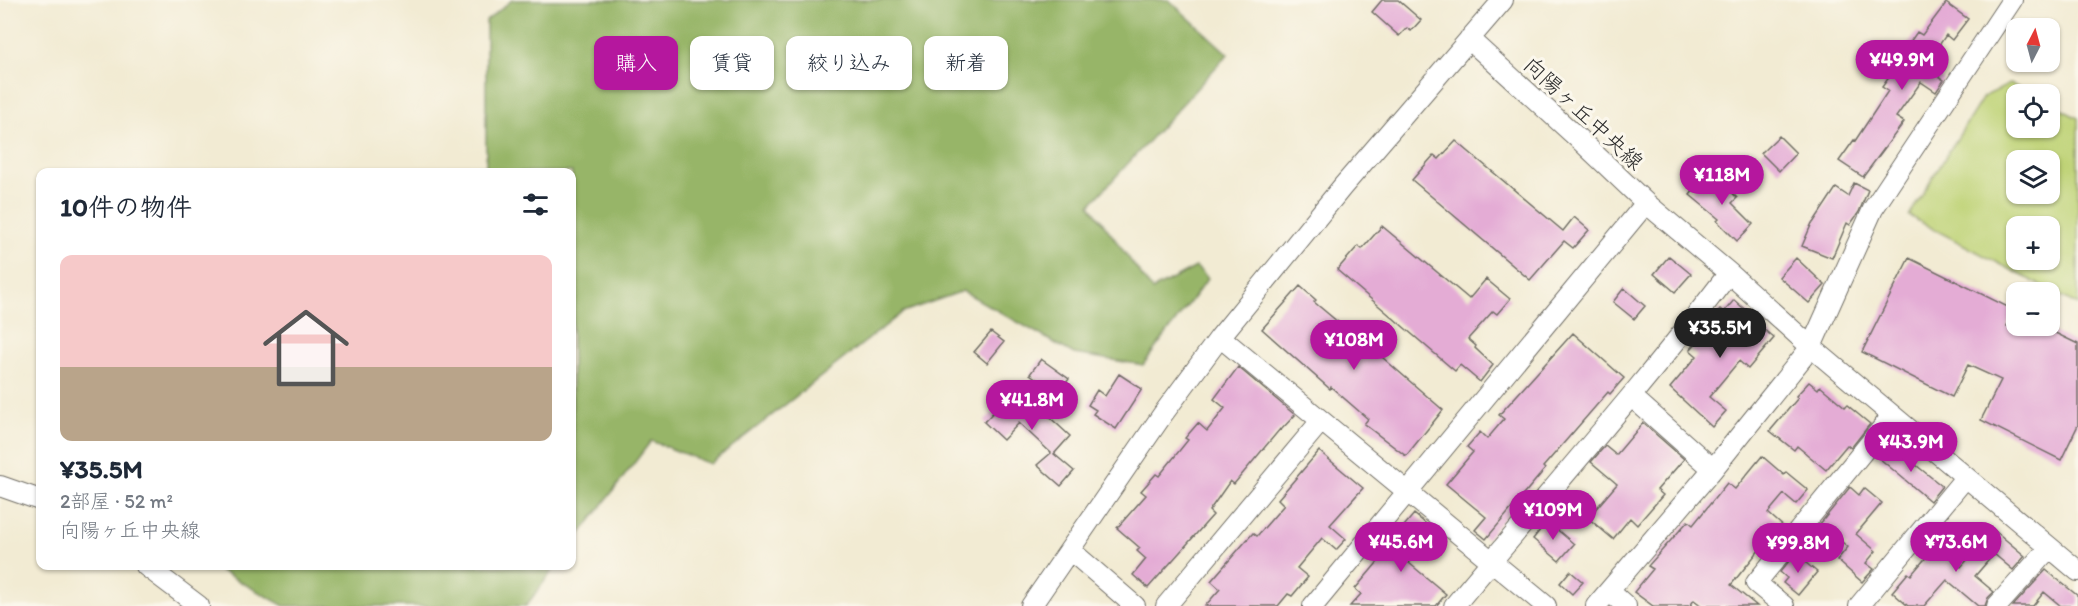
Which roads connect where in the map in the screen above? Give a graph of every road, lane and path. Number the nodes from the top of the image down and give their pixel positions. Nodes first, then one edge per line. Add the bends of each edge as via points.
1 (1503, 0) edge
2 (2012, 0) edge
3 (1469, 39) junction
4 (1646, 203) junction
5 (1729, 273) junction
6 (1220, 337) junction
7 (1811, 347) junction
8 (1631, 396) junction
9 (1892, 416) junction
10 (1321, 421) junction
11 (1713, 469) junction
12 (1965, 478) junction
13 (0, 486) edge
14 (1407, 492) junction
15 (36, 500) edge
16 (2049, 548) junction
17 (1070, 550) junction
18 (1492, 560) junction
19 (151, 570) edge
20 (2078, 571) edge
21 (1602, 599) edge
22 (199, 606) edge
23 (1031, 606) edge
24 (1135, 606) edge
25 (1166, 606) edge
26 (1313, 606) edge
27 (1454, 606) edge
28 (1546, 606) edge
29 (1626, 606) edge
30 (1784, 606) edge
31 (1859, 606) edge
32 (1997, 606) edge

1 - 3 street
2 - 7 street via 1873,209
3 - 4 street, 向陽ヶ丘中央線
3 - 6 street
4 - 5 street, 向陽ヶ丘中央線
4 - 14 street
5 - 7 street, 向陽ヶ丘中央線
5 - 8 street
6 - 10 street
6 - 17 street
7 - 9 street, 向陽ヶ丘中央線
7 - 11 street
8 - 11 street
8 - 18 street
9 - 12 street, 向陽ヶ丘中央線
9 - 30 street via 1756,583
10 - 14 street
10 - 25 street
11 - 21 street
12 - 16 street, 向陽ヶ丘中央線
12 - 31 street
13 - 15 street
14 - 18 street
14 - 26 street
16 - 20 street, 向陽ヶ丘中央線
16 - 32 street
17 - 23 street
17 - 24 street
18 - 27 street
18 - 28 street
19 - 22 street
21 - 29 street

